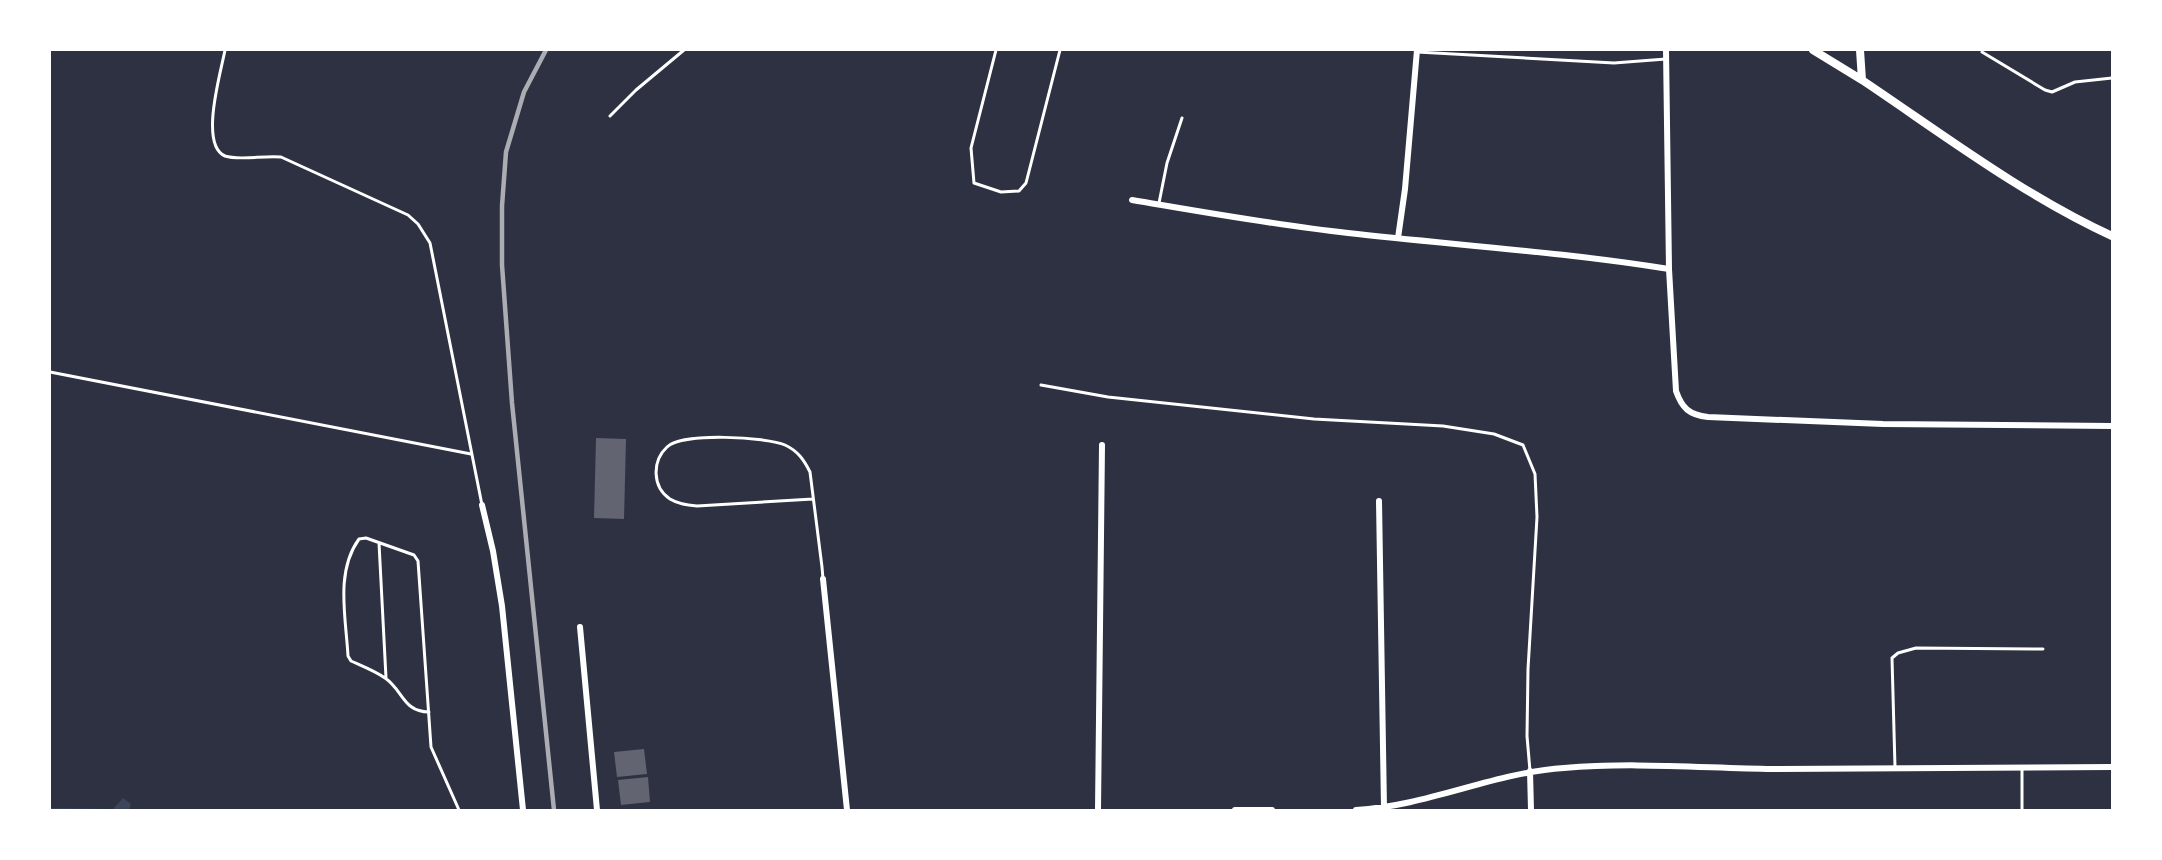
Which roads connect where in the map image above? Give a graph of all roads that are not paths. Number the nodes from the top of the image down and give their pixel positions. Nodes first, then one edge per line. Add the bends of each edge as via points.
1 (225, 50) edge
2 (684, 50) edge
3 (996, 50) edge
4 (1060, 50) edge
5 (1666, 50) edge
6 (1813, 50) edge
7 (1860, 50) edge
8 (1417, 51) edge
9 (1982, 52) dead end
10 (1666, 59) junction
11 (2112, 78) edge
12 (1862, 80) junction
13 (610, 116) dead end
14 (1182, 118) dead end
15 (1132, 200) dead end
16 (1159, 205) junction
17 (2112, 236) edge
18 (1398, 238) junction
19 (1669, 268) junction
20 (50, 372) edge
21 (1041, 385) dead end
22 (2112, 426) edge
23 (1102, 445) dead end
24 (471, 454) junction
25 (813, 499) junction
26 (1378, 501) dead end
27 (482, 505) joint
28 (379, 543) junction
29 (823, 579) joint
30 (580, 627) dead end
31 (2043, 649) dead end
32 (386, 678) junction
33 (429, 712) junction
34 (2022, 767) junction
35 (2112, 767) edge
36 (1895, 768) junction
37 (1530, 771) junction
38 (1384, 808) junction
39 (459, 810) edge
40 (523, 810) edge
41 (597, 810) edge
42 (847, 810) edge
43 (1098, 810) edge
44 (1235, 810) edge
45 (1262, 810) edge
46 (1272, 810) edge
47 (1356, 810) edge
48 (1530, 810) edge
49 (2022, 810) edge

1 - 24 lane via 212,122 217,150 233,158 281,157 408,216 430,243
2 - 13 lane
3 - 4 lane via 971,148 974,183 1001,192 1019,191 1026,183
5 - 10 street
6 - 12 street
7 - 12 street
8 - 10 lane via 1614,63
8 - 18 street
9 - 11 lane via 2052,92 2075,82
10 - 19 street
12 - 17 street via 2025,189
14 - 16 lane via 1167,163
15 - 16 street
16 - 18 street
18 - 19 street
19 - 22 street via 1676,391 1686,411 1695,415 1883,423
20 - 24 lane
21 - 37 lane via 1108,397 1314,419 1443,426 1494,434 1523,445 1535,474 1537,517 1528,680
23 - 43 street
24 - 27 lane
25 - 25 lane via 810,472 803,458 770,440 678,441 668,446 656,464 660,489 681,504
25 - 29 lane
26 - 38 street
27 - 40 street via 502,606
28 - 32 lane
28 - 32 lane via 359,539 345,571 348,656
28 - 33 lane via 414,555 418,561
29 - 42 street
30 - 41 street
31 - 36 lane via 1916,648 1898,653 1892,658
32 - 33 lane via 417,712
33 - 39 lane via 431,747
34 - 35 street
34 - 36 street
34 - 49 lane
36 - 37 street via 1604,766
37 - 38 street
37 - 48 street
38 - 47 street
44 - 45 street
45 - 46 street

